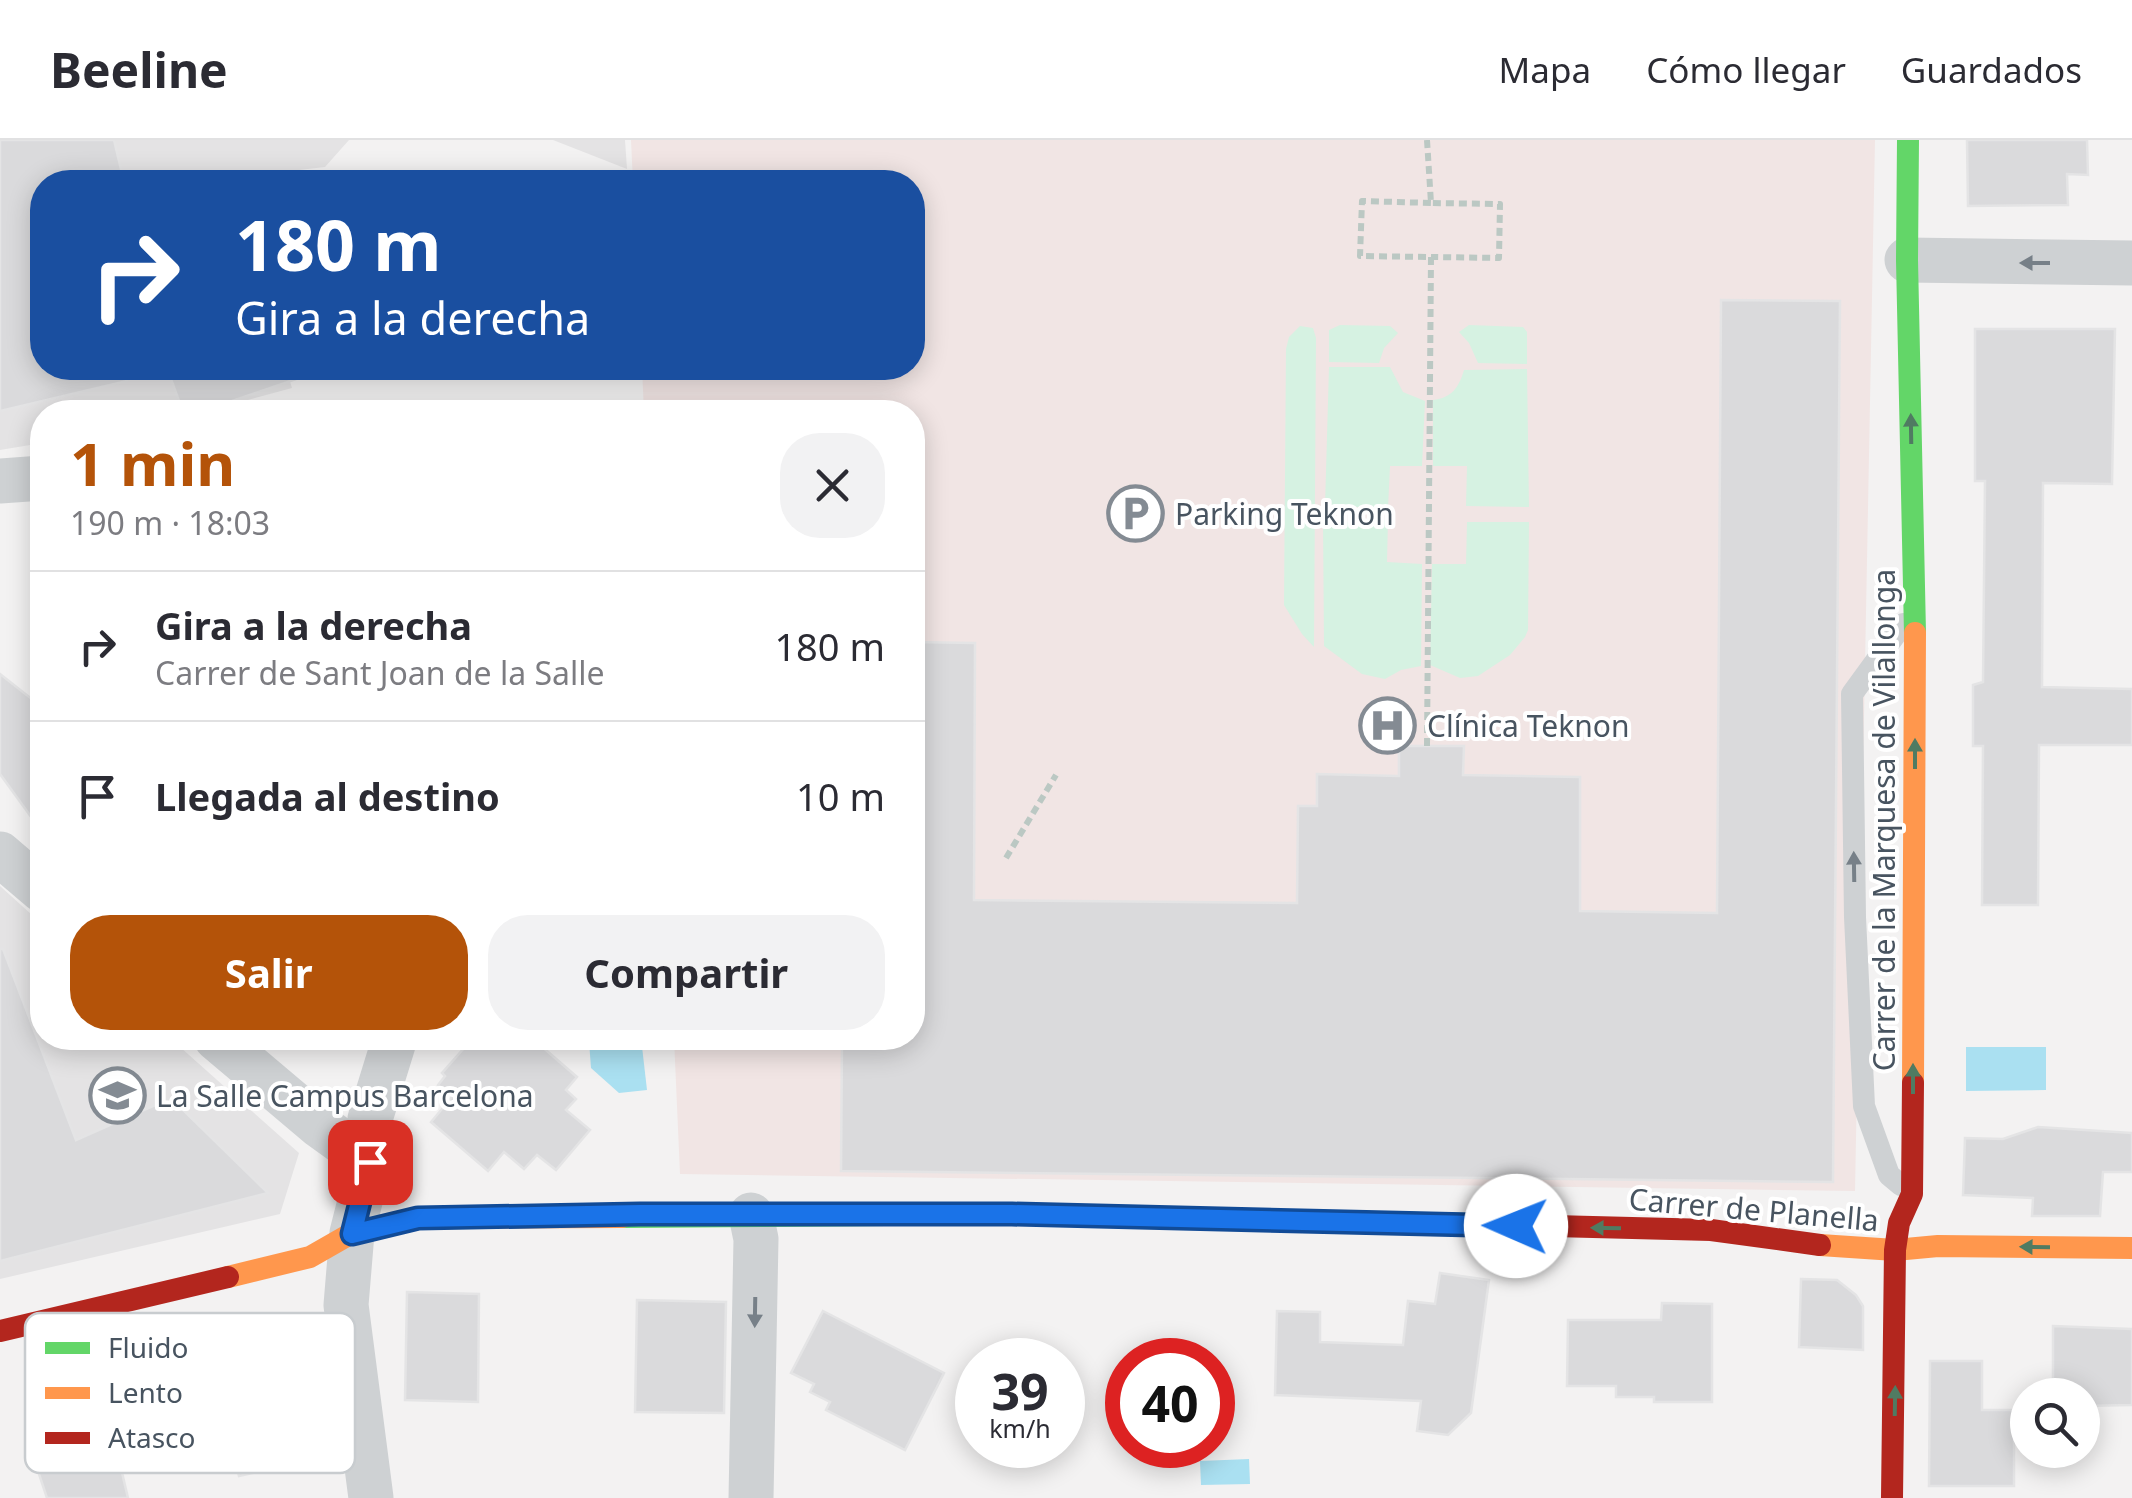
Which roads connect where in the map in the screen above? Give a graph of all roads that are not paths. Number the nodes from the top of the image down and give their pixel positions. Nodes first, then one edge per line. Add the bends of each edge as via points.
1 (1908, 140) edge
2 (1907, 260) junction
3 (2132, 263) edge
4 (30, 479) edge
5 (0, 480) edge
6 (1915, 608) junction
7 (0, 854) edge
8 (30, 880) edge
9 (230, 1050) edge
10 (391, 1050) edge
11 (370, 1162) junction
12 (1912, 1194) junction
13 (751, 1214) junction
14 (352, 1234) junction
15 (2132, 1248) edge
16 (1896, 1250) junction
17 (75, 1313) edge
18 (347, 1313) edge
19 (25, 1325) edge
20 (0, 1331) edge
21 (355, 1374) edge
22 (371, 1498) edge
23 (751, 1498) edge
24 (1892, 1498) edge

1 - 2 street, Carrer de la Marquesa de Vilallonga
3 -> 2 street
6 -> 2 street, Carrer de la Marquesa de Vilallonga
4 - 5 street
12 -> 6 street, Carrer de la Marquesa de Vilallonga
12 -> 6 lane via 1889,1175 1864,1106 1852,694
7 - 8 street
9 - 11 street
10 - 11 street via 370,1119
11 - 14 street
12 - 16 street, Carrer de la Marquesa de Vilallonga
13 - 14 street, Carrer de Planella via 418,1218
16 -> 13 street, Carrer de Planella via 1711,1230
13 -> 23 street
14 - 17 street, Carrer de Planella via 310,1257
14 - 18 street
15 -> 16 street, Carrer de Planella
24 -> 16 street, Carrer de la Marquesa de Vilallonga
19 - 20 street, Carrer de Planella
21 - 22 street

